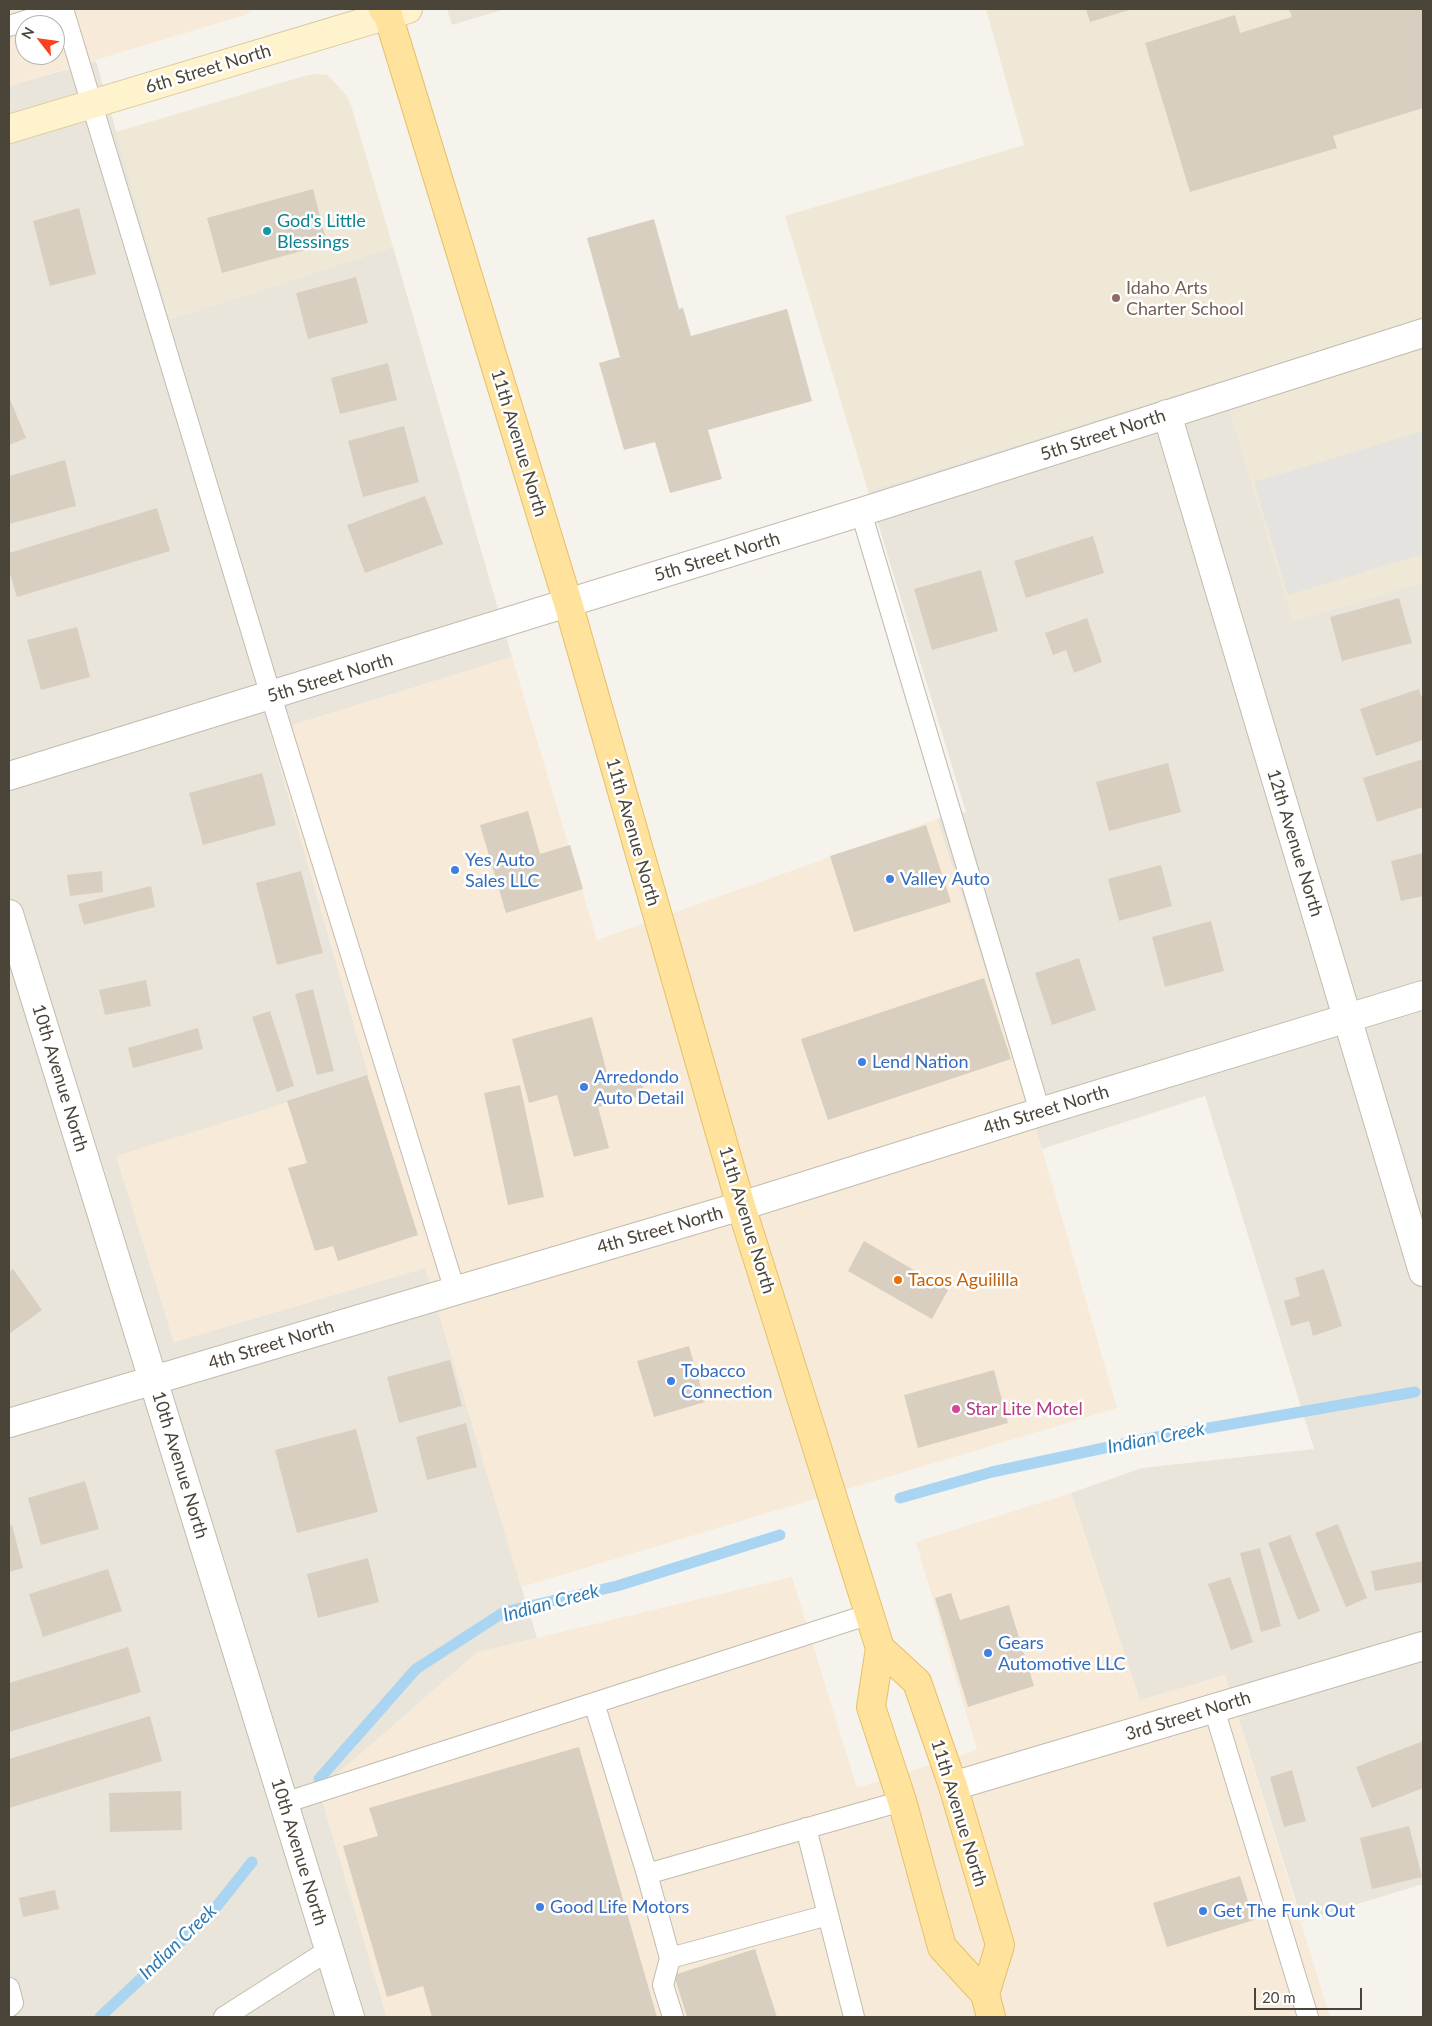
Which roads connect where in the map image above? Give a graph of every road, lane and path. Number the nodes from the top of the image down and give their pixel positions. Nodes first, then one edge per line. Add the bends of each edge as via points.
1 (63, 9) edge
2 (392, 10) edge
3 (9, 26) edge
4 (92, 104) junction
5 (9, 129) edge
6 (1423, 333) edge
7 (1167, 414) junction
8 (861, 512) junction
9 (568, 603) junction
10 (271, 696) junction
11 (9, 776) edge
12 (9, 914) edge
13 (1423, 995) edge
14 (1347, 1018) junction
15 (1040, 1112) junction
16 (741, 1206) junction
17 (1423, 1272) edge
18 (455, 1290) junction
19 (154, 1380) junction
20 (9, 1423) edge
21 (870, 1614) junction
22 (1423, 1646) edge
23 (880, 1648) junction
24 (594, 1703) junction
25 (1214, 1709) junction
26 (953, 1786) junction
27 (902, 1801) junction
28 (284, 1803) junction
29 (806, 1828) junction
30 (647, 1874) junction
31 (828, 1915) junction
32 (330, 1950) junction
33 (670, 1958) junction
34 (9, 1988) edge
35 (988, 2006) edge
36 (9, 2007) edge
37 (224, 2017) edge
38 (350, 2017) edge
39 (673, 2017) edge
40 (854, 2017) edge
41 (1308, 2017) edge

1 - 3 lane
1 - 4 lane
2 - 4 street, 6th Street North
2 - 9 main road, 11th Avenue North
4 - 5 street, 6th Street North
4 - 10 lane
6 - 7 street, 5th Street North
7 - 8 street, 5th Street North
7 - 14 street, 12th Avenue North
8 - 9 street, 5th Street North
8 - 15 lane
9 - 10 street, 5th Street North
9 - 16 main road, 11th Avenue North
10 - 11 street, 5th Street North
10 - 18 lane
12 - 19 street, 10th Avenue North
13 - 14 street, 4th Street North
14 - 15 street, 4th Street North
14 - 17 street, 12th Avenue North
15 - 16 street, 4th Street North
16 - 18 street, 4th Street North
16 - 21 main road, 11th Avenue North
18 - 19 street, 4th Street North
19 - 20 street, 4th Street North
19 - 28 street, 10th Avenue North
21 - 23 main road, 11th Avenue North
21 - 24 lane
22 - 25 street, 3rd Street North
23 - 26 main road, 11th Avenue North via 918,1682
23 - 27 main road, 11th Avenue North via 871,1707
24 - 28 lane
24 - 30 lane
25 - 26 street, 3rd Street North
25 - 41 lane
26 - 35 main road, 11th Avenue North via 1000,1945
27 - 29 lane
27 - 35 main road, 11th Avenue North via 942,1947
28 - 32 street, 10th Avenue North
29 - 30 lane
29 - 31 lane
30 - 33 lane
31 - 33 lane
31 - 40 lane
32 - 37 lane
32 - 38 street, 10th Avenue North
33 - 39 lane via 663,1985
34 - 36 lane via 13,2003

